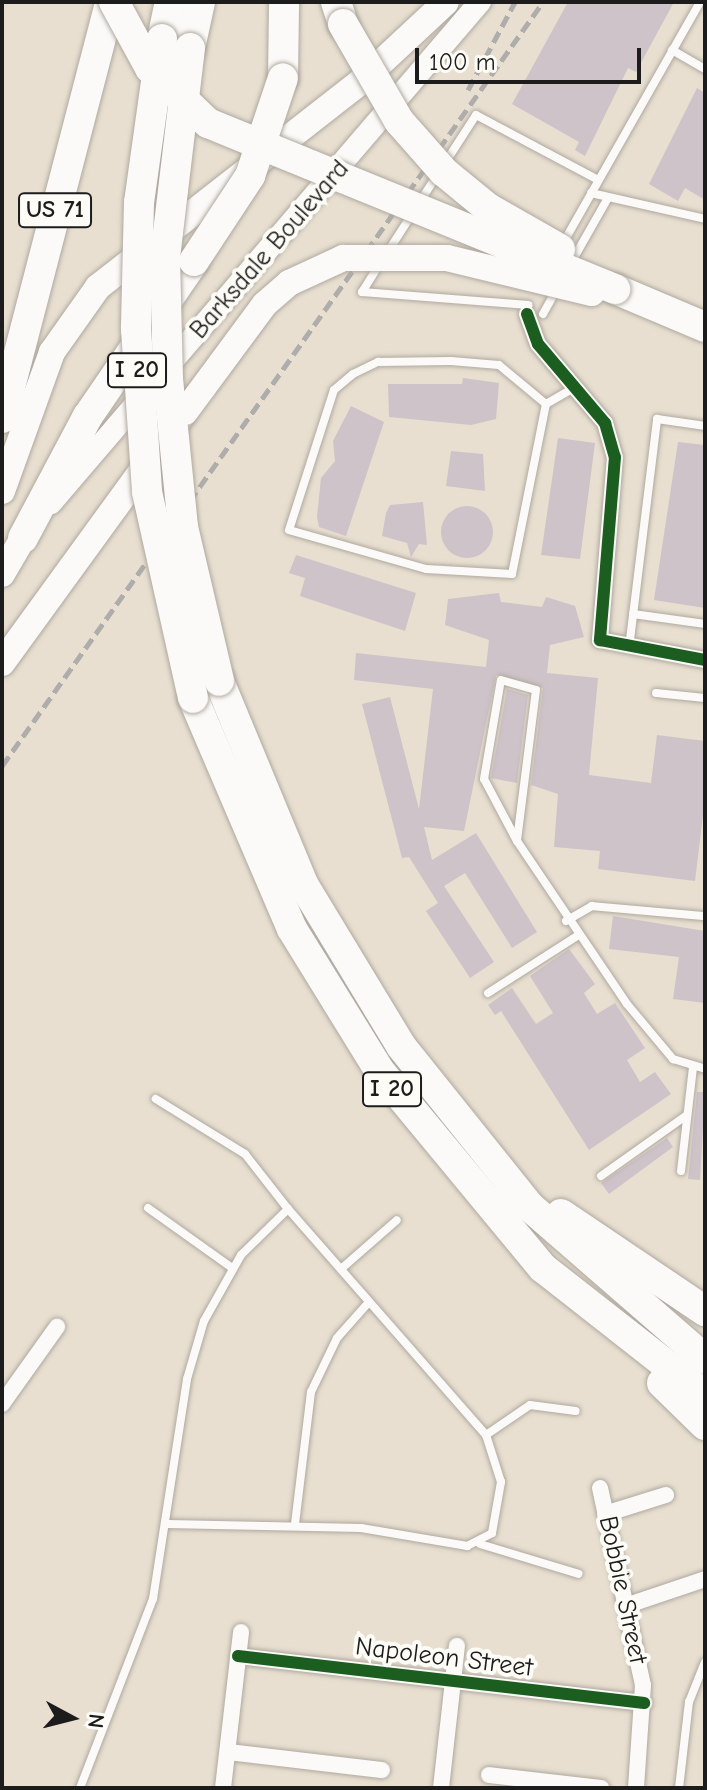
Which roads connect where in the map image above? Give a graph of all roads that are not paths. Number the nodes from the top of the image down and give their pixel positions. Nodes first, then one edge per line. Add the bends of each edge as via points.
1 (112, 2) edge
2 (170, 2) edge
3 (200, 2) edge
4 (284, 2) edge
5 (446, 2) edge
6 (480, 2) edge
7 (700, 2) edge
8 (340, 13) edge
9 (176, 44) junction
10 (672, 50) junction
11 (705, 69) edge
12 (598, 180) junction
13 (591, 193) junction
14 (608, 198) junction
15 (705, 219) edge
16 (620, 289) junction
17 (705, 309) edge
18 (532, 311) junction
19 (705, 327) edge
20 (574, 388) junction
21 (546, 404) junction
22 (2, 418) edge
23 (705, 426) edge
24 (2, 491) edge
25 (23, 538) junction
26 (2, 574) edge
27 (633, 614) junction
28 (705, 624) edge
29 (628, 650) junction
30 (705, 660) edge
31 (2, 663) edge
32 (656, 693) dead end
33 (705, 698) edge
34 (517, 841) junction
35 (705, 916) edge
36 (566, 921) junction
37 (577, 936) junction
38 (488, 993) dead end
39 (693, 1068) junction
40 (705, 1069) edge
41 (156, 1099) dead end
42 (687, 1115) junction
43 (454, 1119) junction
44 (681, 1171) dead end
45 (601, 1176) dead end
46 (148, 1208) dead end
47 (288, 1209) junction
48 (397, 1220) dead end
49 (232, 1268) junction
50 (543, 1268) junction
51 (341, 1269) junction
52 (369, 1302) junction
53 (705, 1311) edge
54 (57, 1327) dead end
55 (705, 1359) edge
56 (705, 1395) edge
57 (2, 1404) edge
58 (576, 1411) dead end
59 (705, 1425) edge
60 (486, 1435) junction
61 (600, 1488) dead end
62 (666, 1495) dead end
63 (605, 1514) junction
64 (168, 1524) junction
65 (295, 1524) junction
66 (480, 1544) junction
67 (579, 1574) dead end
68 (705, 1579) edge
69 (625, 1606) junction
70 (241, 1632) dead end
71 (457, 1646) dead end
72 (238, 1656) junction
73 (705, 1662) edge
74 (453, 1682) junction
75 (644, 1703) junction
76 (228, 1752) junction
77 (382, 1770) dead end
78 (489, 1775) dead end
79 (80, 1788) edge
80 (223, 1788) edge
81 (441, 1788) edge
82 (601, 1788) edge
83 (636, 1788) edge
84 (679, 1788) edge

1 - 16 highway, bridge via 150,68 208,123
1 - 22 highway, US 71
2 - 9 highway, I 20
3 - 9 highway, I 20
4 - 25 highway, bridge via 283,78 250,176 88,416
5 - 24 main road via 358,84 98,287 45,366
6 - 25 main road, Barksdale Boulevard
7 - 10 lane
8 - 16 highway, bridge via 399,121 463,189
9 - 43 highway, I 20, bridge via 167,365 183,527 219,681 281,838 324,924
9 - 50 highway, I 20, bridge via 139,202 136,344 147,492 193,698 252,847 332,998 416,1121
10 - 11 lane
10 - 12 lane
12 - 13 lane
12 - 18 lane via 476,115 362,292
13 - 14 lane
13 - 18 lane
14 - 15 lane
14 - 18 lane
16 - 17 highway
16 - 19 highway
16 - 31 main road, bridge via 488,264 399,254 343,258 289,283 265,304
18 - 20 street via 538,344
20 - 21 lane
20 - 29 street via 605,423 615,457 598,633 606,646
21 - 21 lane via 499,365 404,360 353,374 334,390 289,530 426,569 512,574
23 - 27 lane via 657,419
25 - 26 main road, Barksdale Boulevard
27 - 28 lane
27 - 29 lane
29 - 30 street
32 - 33 lane
34 - 34 lane via 484,779 501,680 536,690
34 - 36 lane
35 - 36 lane via 592,906
36 - 37 lane
37 - 38 lane
37 - 39 lane via 673,1059
39 - 40 lane
39 - 42 lane
41 - 47 lane via 245,1154
42 - 44 lane
42 - 45 lane
43 - 53 highway via 578,1228
43 - 55 highway, I 20 via 566,1243
46 - 49 lane
47 - 49 lane
47 - 51 lane
48 - 51 lane
49 - 64 lane via 193,1352
50 - 56 highway, I 20
50 - 59 highway
51 - 52 lane
52 - 60 lane
52 - 65 lane via 337,1338 311,1392
54 - 57 street
58 - 60 lane via 530,1405
60 - 66 lane via 500,1499 492,1533
61 - 63 street, Bobbie Street
62 - 63 street
63 - 69 street, Bobbie Street
64 - 65 lane
64 - 79 lane via 140,1644
65 - 66 lane
66 - 67 lane
68 - 69 street
69 - 75 street, Bobbie Street
70 - 72 street
71 - 74 street
72 - 74 street, Napoleon Street
72 - 76 street
73 - 84 lane via 689,1702
74 - 75 street, Napoleon Street
74 - 81 street
75 - 83 street, Bobbie Street
76 - 77 street
76 - 80 street
78 - 82 street

